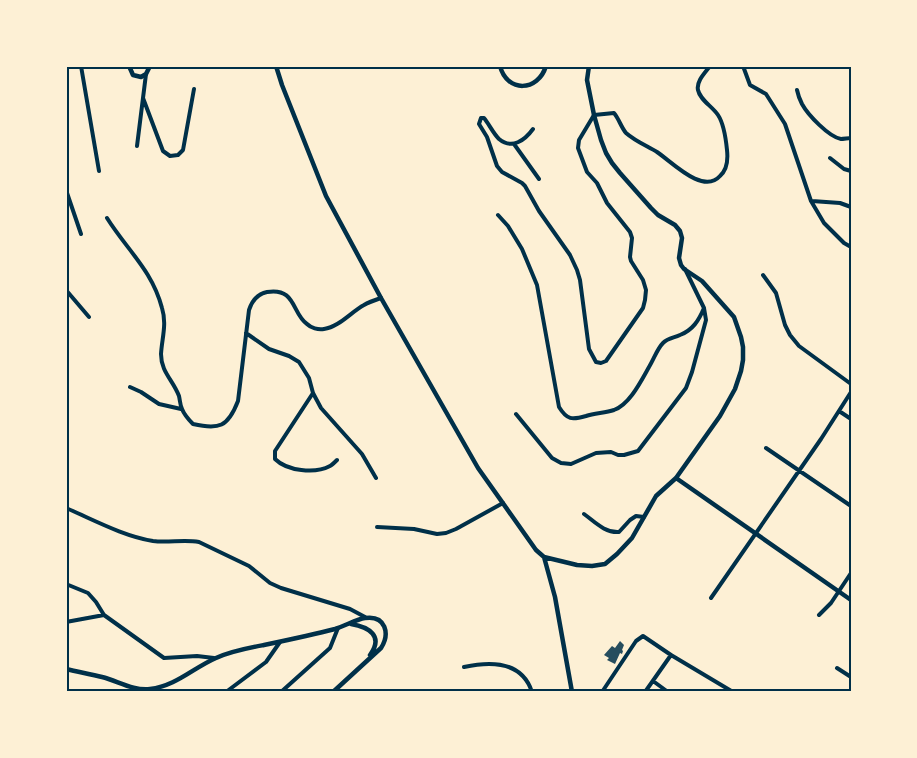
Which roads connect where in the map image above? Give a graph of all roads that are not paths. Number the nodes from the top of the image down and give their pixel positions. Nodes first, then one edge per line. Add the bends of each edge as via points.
1 (81, 66) edge
2 (129, 66) edge
3 (150, 66) edge
4 (276, 66) edge
5 (500, 66) edge
6 (546, 66) edge
7 (589, 66) edge
8 (710, 66) edge
9 (743, 66) edge
10 (146, 74) junction
11 (194, 89) dead end
12 (797, 90) dead end
13 (143, 98) junction
14 (594, 115) junction
15 (533, 129) dead end
16 (851, 138) edge
17 (514, 144) junction
18 (137, 146) dead end
19 (830, 158) dead end
20 (99, 171) dead end
21 (851, 171) edge
22 (539, 179) dead end
23 (66, 190) edge
24 (811, 201) junction
25 (851, 207) edge
26 (498, 215) dead end
27 (107, 218) dead end
28 (81, 234) dead end
29 (851, 247) edge
30 (684, 269) junction
31 (763, 275) dead end
32 (66, 290) edge
33 (381, 298) junction
34 (704, 308) junction
35 (90, 317) dead end
36 (246, 333) junction
37 (851, 384) edge
38 (130, 387) dead end
39 (851, 392) edge
40 (313, 393) junction
41 (181, 409) junction
42 (839, 411) junction
43 (516, 414) dead end
44 (851, 419) edge
45 (765, 448) dead end
46 (337, 460) dead end
47 (799, 471) junction
48 (376, 478) dead end
49 (676, 478) junction
50 (503, 503) junction
51 (851, 506) edge
52 (66, 508) edge
53 (584, 513) dead end
54 (644, 517) junction
55 (377, 527) dead end
56 (756, 534) junction
57 (544, 557) junction
58 (851, 573) edge
59 (66, 584) edge
60 (839, 592) junction
61 (711, 598) dead end
62 (851, 600) edge
63 (350, 609) junction
64 (104, 615) junction
65 (819, 615) dead end
66 (366, 618) junction
67 (66, 622) edge
68 (351, 624) junction
69 (338, 628) junction
70 (281, 641) junction
71 (671, 655) junction
72 (215, 658) junction
73 (367, 660) junction
74 (464, 667) dead end
75 (837, 668) dead end
76 (66, 669) edge
77 (851, 677) edge
78 (653, 681) junction
79 (226, 692) edge
80 (281, 692) edge
81 (333, 692) edge
82 (532, 692) edge
83 (572, 692) edge
84 (602, 692) edge
85 (645, 692) edge
86 (668, 692) edge
87 (733, 692) edge

1 - 20 street
2 - 10 street via 133,75
3 - 10 street
4 - 33 street via 326,196
5 - 6 street via 507,81 522,86 541,78
7 - 14 street via 587,80
8 - 14 street via 698,90 721,121 727,150 724,171 714,182 694,178 637,141 614,113
9 - 24 street via 750,85 766,94 785,124
10 - 13 street
11 - 13 street via 183,150 178,155 170,156 163,151
12 - 16 street via 801,103 823,128 840,139
13 - 18 street
14 - 17 street via 578,148 587,172 630,232 631,261 646,290 643,308 601,363 596,362 589,349 574,262 525,186 497,166 479,124 481,118 498,138
14 - 30 street via 612,163 658,215 680,231
15 - 17 street
17 - 22 street
19 - 21 street
23 - 28 street
24 - 25 street via 840,202
24 - 29 street via 824,223
26 - 34 street via 522,249 537,285 559,407 570,418 624,405 661,344 694,327
27 - 41 street via 151,278 158,296 165,323 161,356
30 - 34 street
30 - 49 street via 702,282 734,317 743,354 735,388 720,416
31 - 37 street via 776,293 790,335
32 - 35 street
33 - 36 street via 334,326 315,329 300,317 291,299 278,291 260,294 252,301
33 - 50 street via 478,468
34 - 43 street via 706,320 686,387 638,452 596,453 571,464 561,463 552,458
36 - 40 street via 299,362
36 - 41 street via 238,401 226,422 207,428 193,424
38 - 41 street via 159,404
39 - 42 street
40 - 46 street via 275,451 275,459 280,464 311,470 331,466
40 - 48 street via 321,408 362,454
42 - 44 street
42 - 47 street
45 - 47 street
47 - 51 street
47 - 56 street
49 - 54 street via 656,496
49 - 56 street
50 - 55 street via 446,533
50 - 57 street
52 - 63 street via 135,537 200,542 249,566 281,588
53 - 54 street via 613,533 636,516
54 - 57 street via 632,538 605,564 577,565
56 - 60 street
56 - 61 street
57 - 83 street
58 - 60 street
59 - 64 street via 88,593
60 - 62 street
60 - 65 street
63 - 66 street
63 - 68 street
64 - 67 street
64 - 72 street via 164,658
66 - 68 street
66 - 73 street via 378,620 386,632 381,648
68 - 69 street
68 - 73 street via 365,627 375,638 374,650
69 - 70 street
69 - 80 street via 330,648
70 - 72 street
70 - 79 street via 266,662
71 - 78 street
71 - 84 street via 642,637
71 - 87 street
72 - 76 street via 179,680 150,689 136,689
73 - 81 street
74 - 82 street via 503,664 522,675
75 - 77 street
78 - 85 street
78 - 86 street

